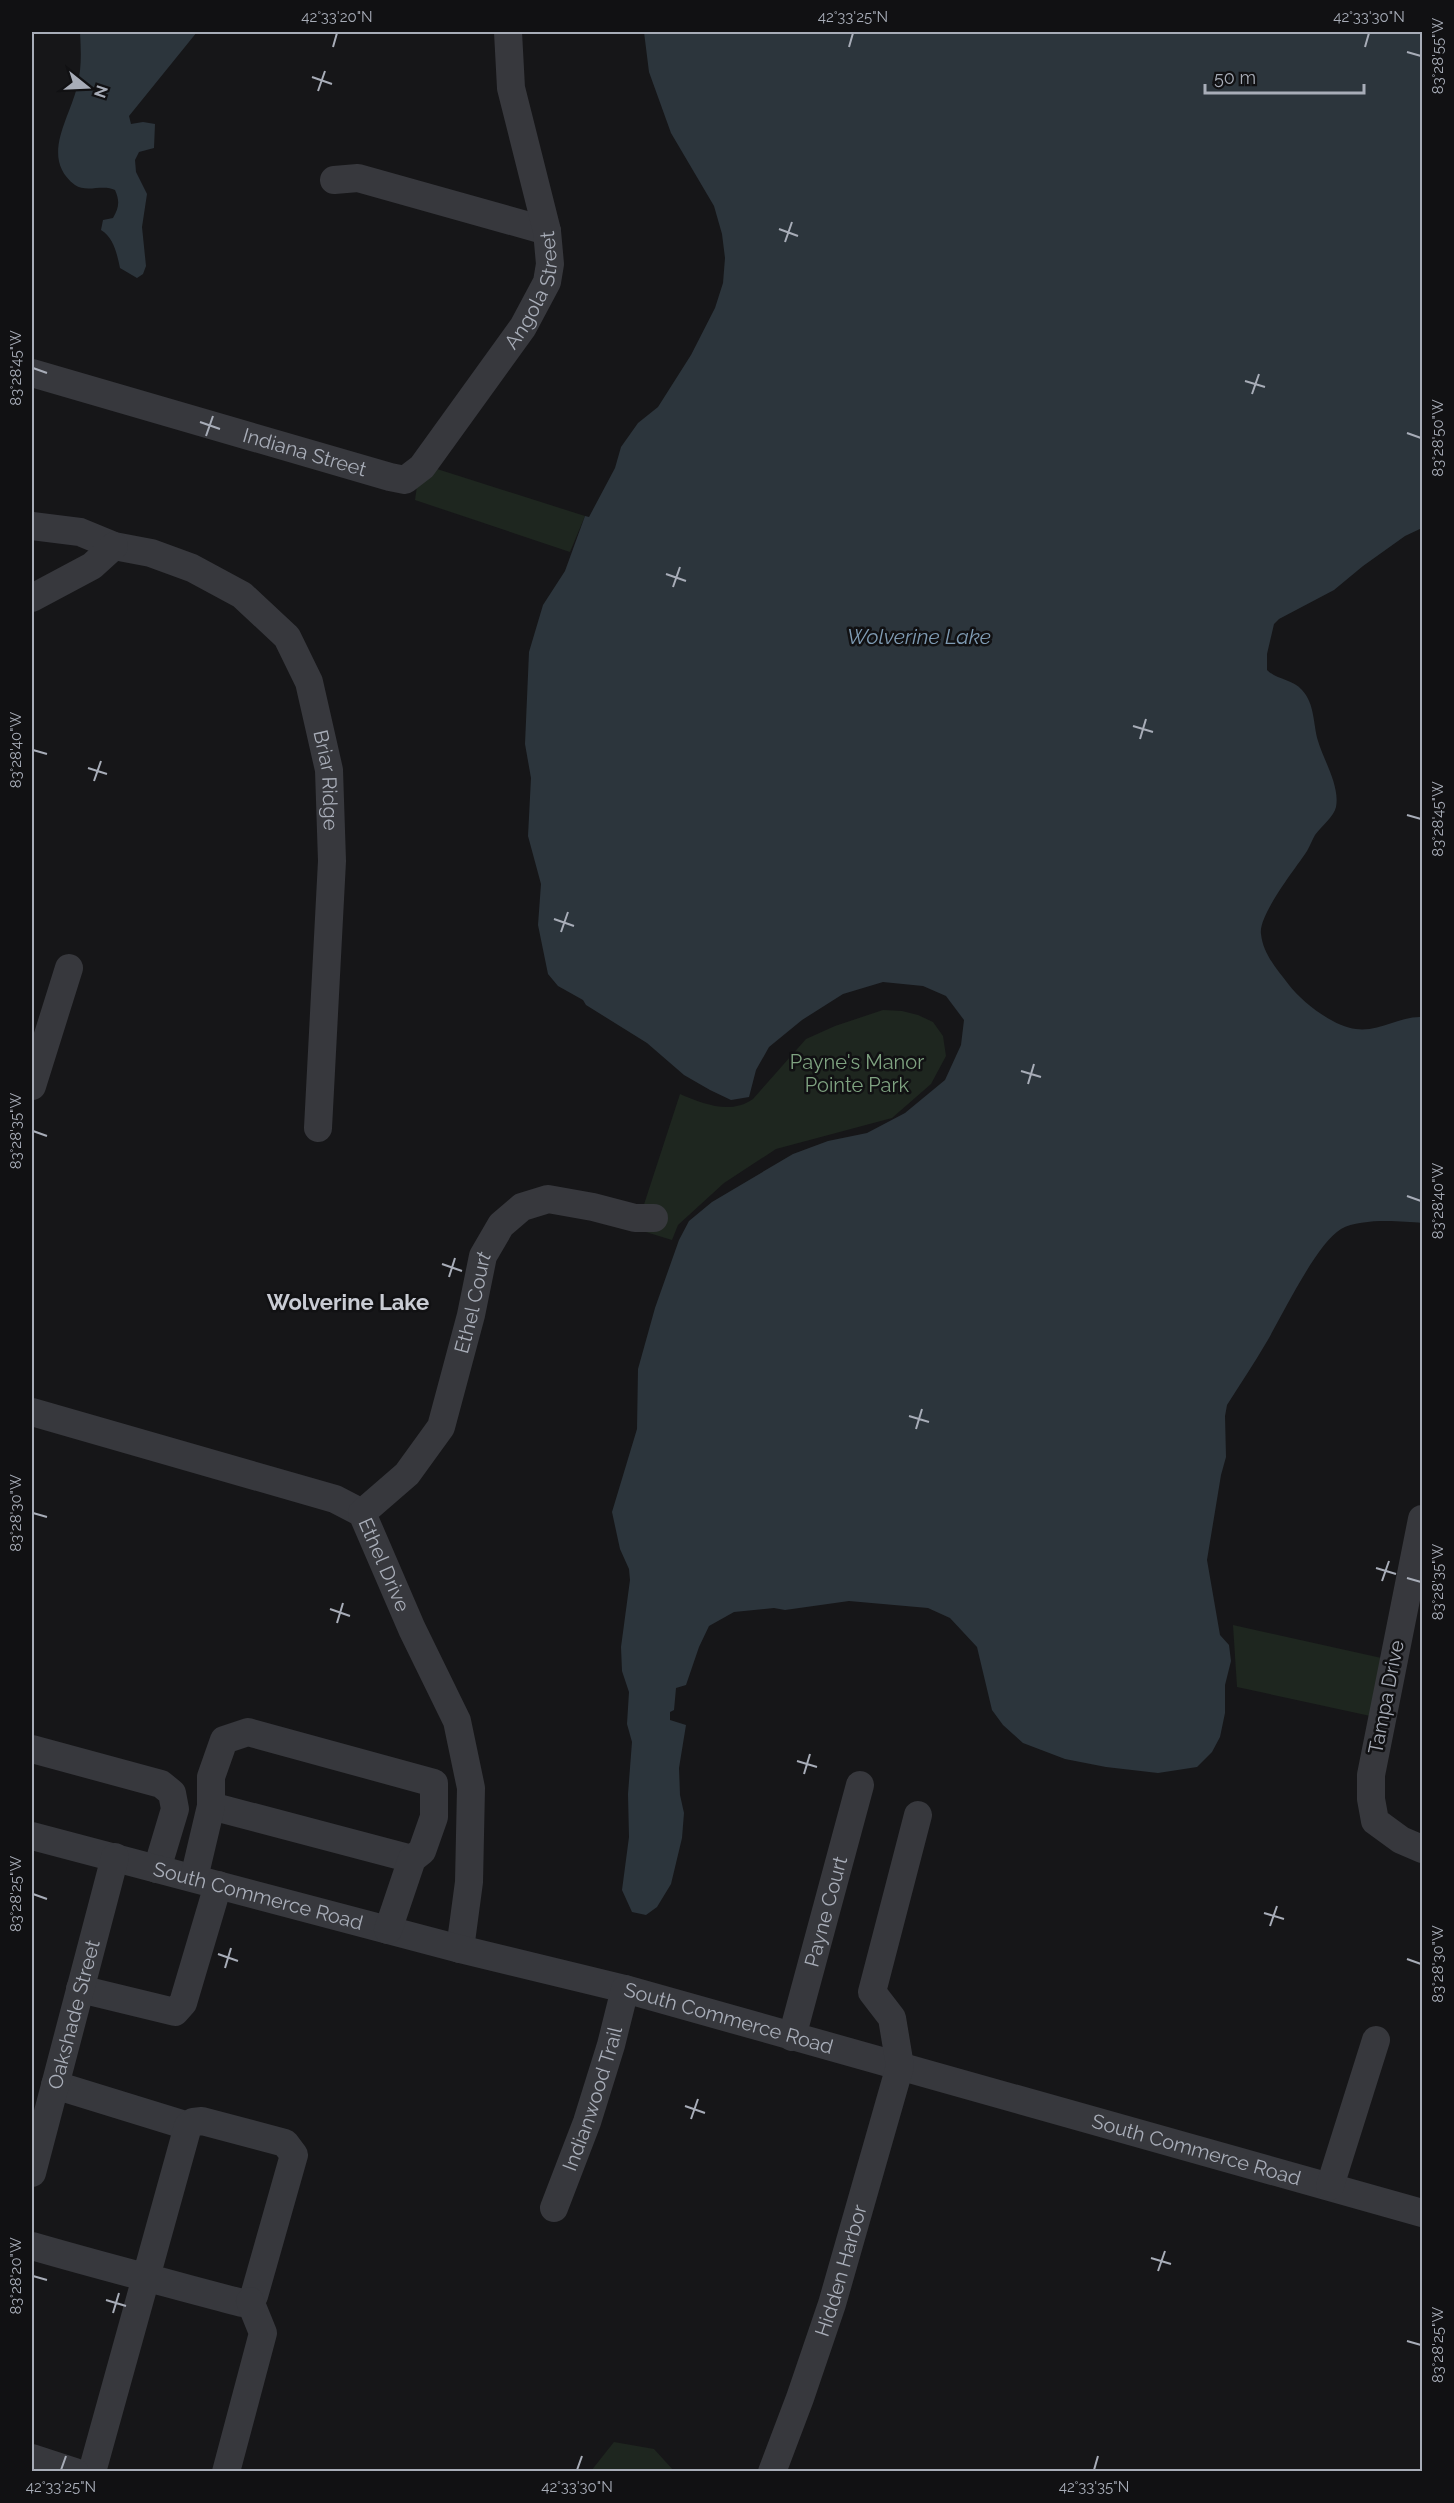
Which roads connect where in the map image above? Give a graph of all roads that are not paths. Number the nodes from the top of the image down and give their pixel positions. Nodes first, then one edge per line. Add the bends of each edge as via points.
1 (508, 32) edge
2 (334, 180) dead end
3 (547, 231) junction
4 (32, 373) edge
5 (405, 480) joint
6 (32, 526) edge
7 (114, 546) junction
8 (32, 598) edge
9 (69, 968) dead end
10 (32, 1086) edge
11 (318, 1128) dead end
12 (654, 1218) dead end
13 (32, 1412) edge
14 (362, 1513) junction
15 (1422, 1519) edge
16 (32, 1749) edge
17 (860, 1785) dead end
18 (211, 1806) junction
19 (918, 1815) dead end
20 (32, 1836) edge
21 (1422, 1849) edge
22 (115, 1857) junction
23 (411, 1859) junction
24 (157, 1869) junction
25 (206, 1882) junction
26 (388, 1930) junction
27 (460, 1949) junction
28 (80, 1989) junction
29 (626, 1989) junction
30 (792, 2037) junction
31 (1376, 2040) dead end
32 (900, 2066) junction
33 (55, 2085) junction
34 (188, 2127) junction
35 (32, 2173) edge
36 (1330, 2186) junction
37 (554, 2208) dead end
38 (1422, 2213) edge
39 (32, 2247) edge
40 (146, 2277) junction
41 (250, 2301) junction
42 (32, 2458) edge
43 (69, 2469) edge
44 (92, 2472) edge
45 (226, 2472) edge
46 (772, 2472) edge

1 - 3 street, Angola Street via 511,88
2 - 3 street via 358,178
3 - 5 street, Angola Street via 550,264 538,303 422,467
4 - 5 street, Indiana Street
6 - 7 street, Briar Ridge via 80,532
7 - 8 street via 92,566
7 - 11 street, Briar Ridge via 151,553 192,568 242,595 287,637 309,682 329,770 332,861
9 - 10 street
12 - 14 street, Ethel Court via 635,1218 548,1199 522,1207 501,1225 483,1256 441,1427 407,1474
13 - 14 street, Ethel Drive via 323,1496
14 - 27 street, Ethel Drive via 457,1721 471,1788 469,1882
15 - 21 street, Tampa Drive via 1371,1775 1371,1799 1375,1821 1401,1840
16 - 24 street via 162,1784 172,1793 175,1809
17 - 30 street, Payne Court
18 - 23 street
18 - 23 street via 211,1777 224,1740 248,1732 434,1783 434,1817 422,1851
18 - 25 street
19 - 32 street via 872,1992 892,2018
20 - 22 street, South Commerce Road
22 - 24 street, South Commerce Road
22 - 28 street, Oakshade Street
23 - 26 street
24 - 25 street, South Commerce Road
25 - 26 street, South Commerce Road
25 - 28 street via 183,2003 175,2012
26 - 27 street, South Commerce Road
27 - 29 street, South Commerce Road
28 - 33 street, Oakshade Street
29 - 30 street, South Commerce Road
29 - 37 street, Indianwood Trail via 587,2122
30 - 32 street, South Commerce Road
31 - 36 street
32 - 36 street, South Commerce Road
32 - 46 street, Hidden Harbor via 832,2304
33 - 34 street
33 - 35 street, Oakshade Street
34 - 40 street
34 - 41 street via 193,2122 213,2123 285,2143 294,2155
36 - 38 street, South Commerce Road
39 - 40 street
40 - 41 street via 242,2303
40 - 44 street
41 - 45 street via 263,2333
42 - 43 street

